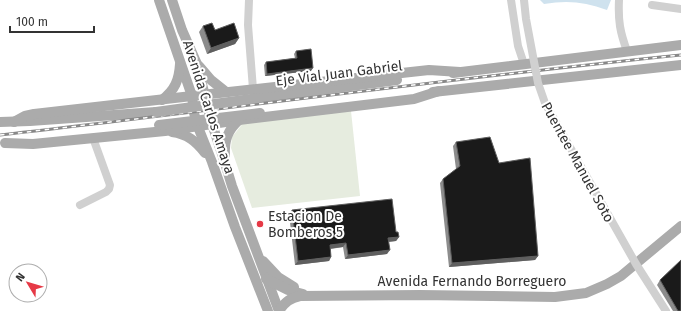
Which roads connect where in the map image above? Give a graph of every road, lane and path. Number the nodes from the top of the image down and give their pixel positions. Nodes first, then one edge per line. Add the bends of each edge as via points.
1 (159, 0) edge
2 (172, 0) edge
3 (249, 0) edge
4 (511, 0) edge
5 (524, 0) edge
6 (619, 0) edge
7 (652, 4) dead end
8 (681, 8) edge
9 (681, 45) edge
10 (627, 51) junction
11 (180, 58) junction
12 (197, 64) junction
13 (524, 64) junction
14 (681, 65) edge
15 (225, 92) junction
16 (439, 92) junction
17 (256, 93) junction
18 (205, 94) junction
19 (192, 96) junction
20 (165, 100) junction
21 (239, 120) junction
22 (0, 122) edge
23 (14, 122) junction
24 (224, 122) junction
25 (212, 124) junction
26 (198, 127) junction
27 (164, 128) junction
28 (93, 138) junction
29 (2, 143) edge
30 (212, 162) junction
31 (226, 163) junction
32 (232, 186) junction
33 (221, 191) junction
34 (80, 205) dead end
35 (681, 226) edge
36 (248, 231) junction
37 (238, 235) junction
38 (243, 249) junction
39 (258, 256) junction
40 (268, 281) junction
41 (312, 296) junction
42 (268, 311) edge
43 (279, 311) edge
44 (666, 311) edge

1 - 11 main road, Avenida Carlos Amaya
2 - 12 main road, Avenida Carlos Amaya
3 - 17 street via 248,25
4 - 13 street via 518,46
5 - 44 street, Puentee Manuel Soto, bridge via 538,83 545,103 628,250
6 - 10 street via 618,21
7 - 8 street
9 - 10 main road, Eje Vial Juan Gabriel
10 - 13 main road, Eje Vial Juan Gabriel
11 - 19 main road, Avenida Carlos Amaya
11 - 20 main road via 177,83
12 - 15 main road via 210,80
12 - 18 main road, Avenida Carlos Amaya
13 - 17 main road, Eje Vial Juan Gabriel
14 - 16 main road
15 - 17 main road
15 - 18 main road
15 - 24 main road via 218,107
16 - 21 main road via 414,99
16 - 27 main road, bridge via 260,113
17 - 23 main road, Eje Vial Juan Gabriel, bridge via 156,112
18 - 19 main road
18 - 25 main road, Avenida Carlos Amaya
19 - 20 main road
19 - 26 main road, Avenida Carlos Amaya
20 - 23 main road via 34,114
20 - 27 main road via 176,117 175,121
21 - 24 main road
21 - 31 main road via 228,133 224,148
22 - 23 main road, Eje Vial Juan Gabriel
24 - 25 main road
25 - 26 main road
25 - 31 main road, Avenida Carlos Amaya
26 - 27 main road
26 - 30 main road, Avenida Carlos Amaya
27 - 28 main road
27 - 29 main road
27 - 30 main road via 184,134 204,151
28 - 29 main road via 34,144
28 - 34 street via 110,185 106,192
30 - 33 main road, Avenida Carlos Amaya
31 - 32 main road, Avenida Carlos Amaya
32 - 33 main road
32 - 36 main road, Avenida Carlos Amaya
33 - 37 main road, Avenida Carlos Amaya
35 - 41 main road, Avenida Fernando Borreguero via 621,276 586,293 548,297
36 - 37 main road
36 - 39 main road, Avenida Carlos Amaya
37 - 38 main road, Avenida Carlos Amaya
38 - 40 main road
38 - 42 main road, Avenida Carlos Amaya
39 - 40 main road, Avenida Carlos Amaya
39 - 41 main road via 283,280
40 - 41 main road via 294,292
40 - 43 main road, Avenida Carlos Amaya
41 - 43 main road via 291,298

